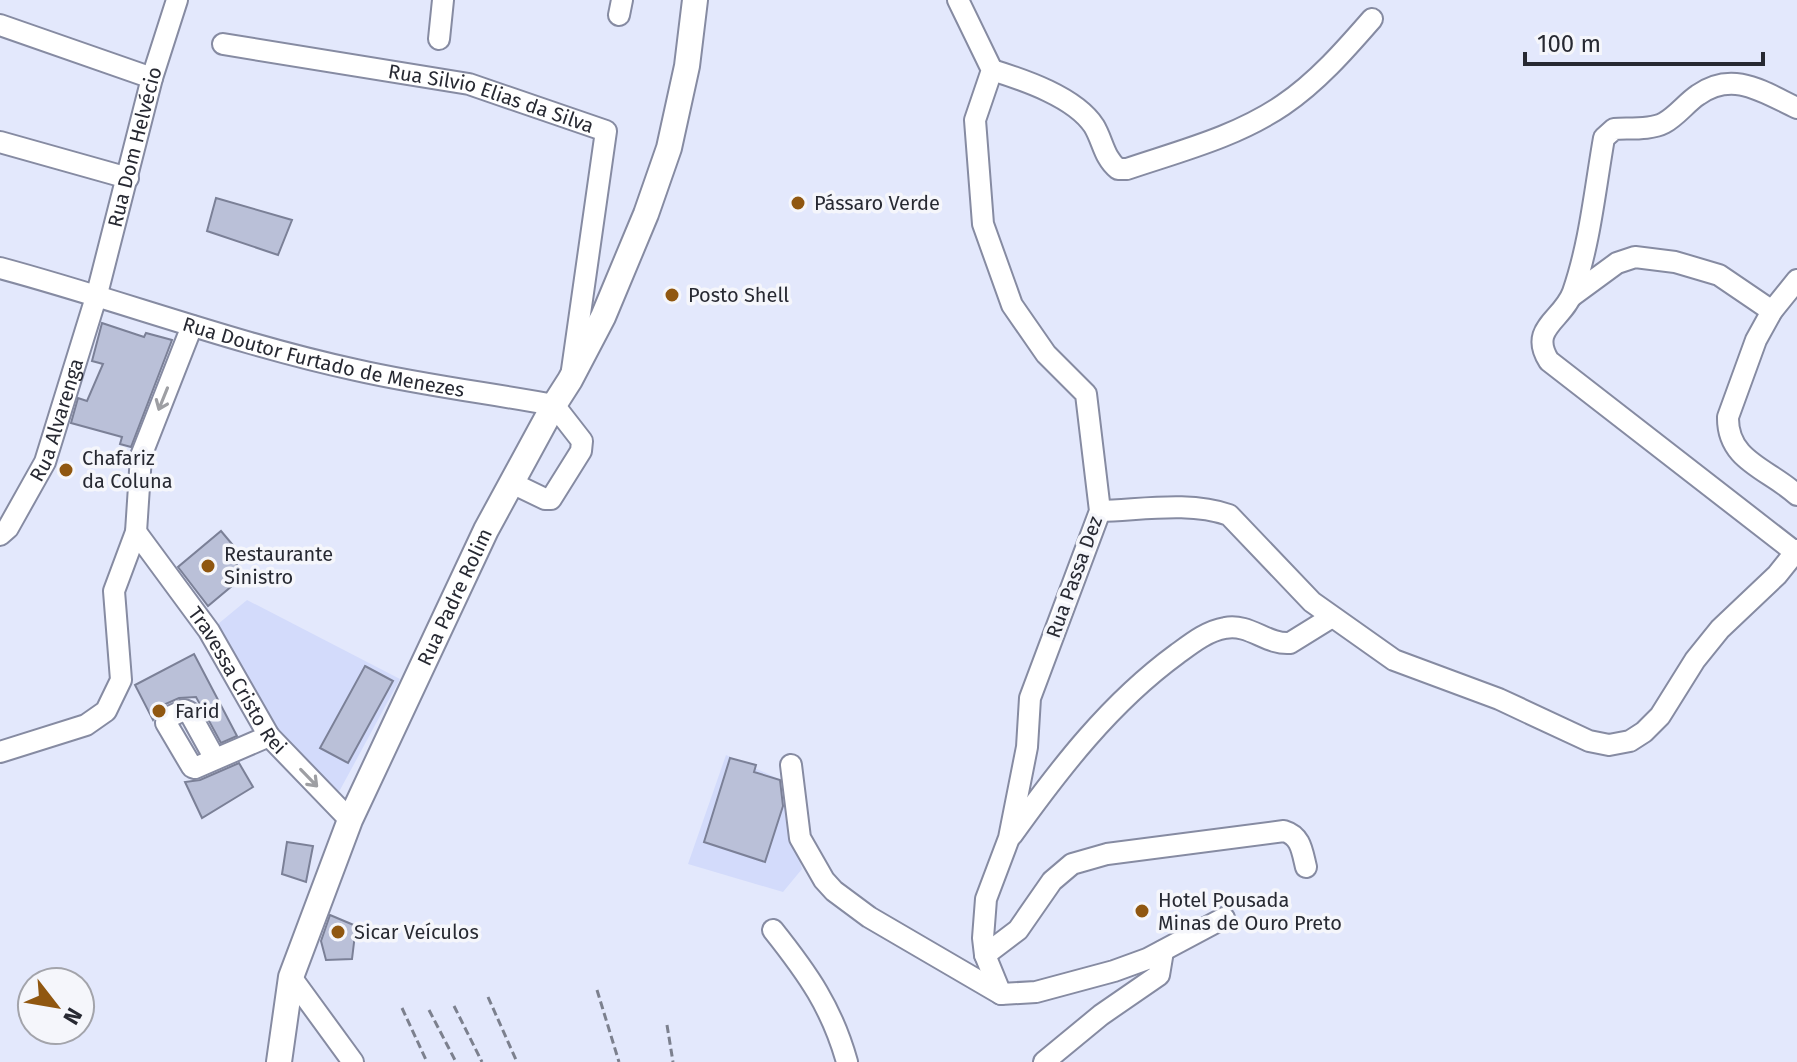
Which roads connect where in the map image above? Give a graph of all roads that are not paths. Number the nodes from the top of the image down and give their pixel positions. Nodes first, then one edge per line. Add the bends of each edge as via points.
1 (177, 0) edge
2 (443, 0) edge
3 (695, 0) edge
4 (958, 0) edge
5 (1372, 19) dead end
6 (0, 25) edge
7 (439, 39) dead end
8 (223, 44) dead end
9 (992, 70) junction
10 (152, 78) junction
11 (1797, 108) edge
12 (0, 142) edge
13 (128, 178) junction
14 (0, 268) edge
15 (1797, 280) edge
16 (97, 294) junction
17 (1572, 296) junction
18 (1772, 311) junction
19 (192, 326) junction
20 (570, 380) junction
21 (554, 405) junction
22 (512, 483) junction
23 (1797, 495) edge
24 (1100, 511) junction
25 (136, 532) junction
26 (0, 535) edge
27 (1796, 551) edge
28 (1332, 617) junction
29 (269, 736) junction
30 (0, 752) edge
31 (215, 759) dead end
32 (791, 765) dead end
33 (350, 820) junction
34 (1009, 838) junction
35 (1306, 867) dead end
36 (1224, 918) dead end
37 (773, 930) dead end
38 (1163, 951) junction
39 (985, 955) junction
40 (291, 977) junction
41 (1001, 994) junction
42 (279, 1062) edge
43 (353, 1062) edge
44 (847, 1062) edge
45 (1044, 1062) edge

1 - 10 street, Rua Dom Helvécio
2 - 7 street
3 - 20 main road, Rua Padre Rolim via 669,148 603,317
4 - 9 street
5 - 9 street via 1323,72 1283,105 1211,141 1127,169 1110,163 1095,127 1074,106
6 - 10 street
8 - 20 street, Rua Silvio Elias da Silva via 469,84 606,131
9 - 24 street, Rua Passa Dez via 975,120 983,224 1012,305 1046,354 1086,394
10 - 13 street, Rua Dom Helvécio
11 - 17 street via 1743,82 1729,82 1712,86 1664,123 1608,132
12 - 13 street
13 - 16 street, Rua Dom Helvécio
14 - 16 street, Rua Doutor Furtado de Menezes
15 - 18 street
16 - 19 street, Rua Doutor Furtado de Menezes
16 - 26 street, Rua Alvarenga via 45,462
17 - 18 street via 1617,263 1644,257 1719,275
17 - 27 street via 1541,339 1549,361
18 - 23 street via 1756,340 1728,429 1740,454
19 - 21 street, Rua Doutor Furtado de Menezes via 356,370
19 -> 25 street via 141,456
20 - 21 main road, Rua Padre Rolim
21 - 22 main road, Rua Padre Rolim
21 - 22 street via 580,437 581,451 551,499
22 - 33 main road, Rua Padre Rolim
24 - 28 street via 1187,508 1229,515
24 - 34 street, Rua Passa Dez via 1030,698 1027,747
25 - 29 street, Travessa Cristo Rei via 209,631
25 - 30 street via 114,591 121,680 106,711 86,725
27 - 28 street via 1720,629 1660,716 1630,741 1609,745 1394,660
28 - 34 street via 1290,643 1232,626 1197,639 1117,705 1059,770
29 - 31 street
29 -> 33 street, Travessa Cristo Rei
32 - 41 street via 800,838 834,891 891,931
33 - 40 main road, Rua Padre Rolim
34 - 39 street, Rua Passa Dez via 986,899
35 - 39 street via 1300,842 1284,831 1072,864 1061,871 1018,930
36 - 38 street
37 - 44 street via 818,990
38 - 41 street via 1036,992
38 - 45 street via 1159,975
39 - 41 street, Rua Passa Dez
40 - 42 main road, Rua Padre Rolim
40 - 43 street

